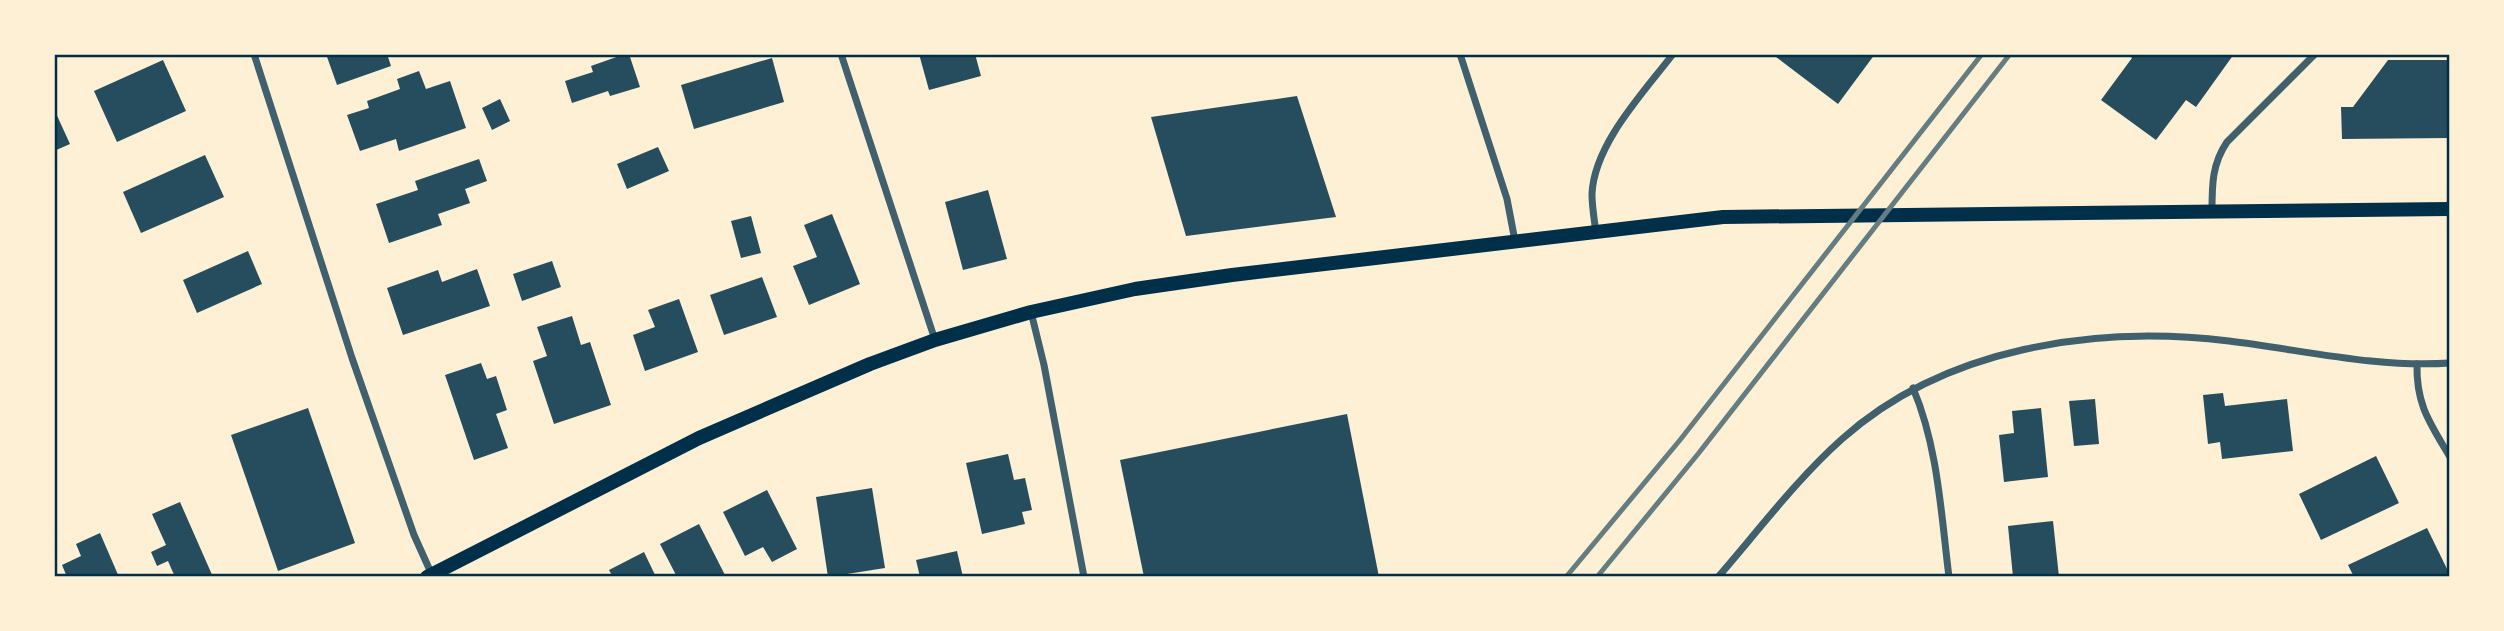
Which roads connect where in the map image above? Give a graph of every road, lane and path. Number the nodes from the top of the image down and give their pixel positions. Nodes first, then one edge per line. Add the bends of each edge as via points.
1 (254, 54) edge
2 (841, 54) edge
3 (1460, 54) edge
4 (1673, 54) edge
5 (2315, 54) edge
6 (2450, 209) edge
7 (2212, 211) junction
8 (1596, 232) junction
9 (1515, 242) junction
10 (1031, 312) junction
11 (936, 340) junction
12 (2450, 363) edge
13 (2417, 364) junction
14 (1913, 387) junction
15 (2450, 457) edge
16 (429, 576) edge
17 (1083, 577) edge
18 (1718, 577) edge
19 (1949, 577) edge

1 - 16 street via 352,358
2 - 11 street
3 - 9 street via 1507,199
4 - 8 street via 1630,109 1602,155 1592,193
5 - 7 street via 2219,154 2212,181
6 - 7 main road
7 - 8 main road via 1723,217
8 - 9 main road
9 - 10 main road via 1183,282
10 - 11 main road
10 - 17 street
11 - 16 main road via 699,438
12 - 13 street
13 - 14 street via 2229,341 2137,337 2071,342 2003,355
13 - 15 street via 2425,414
14 - 18 street via 1834,446
14 - 19 street via 1928,426

